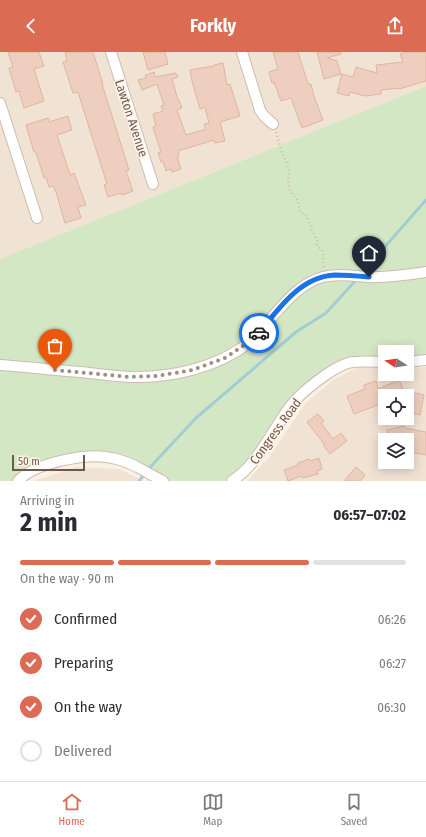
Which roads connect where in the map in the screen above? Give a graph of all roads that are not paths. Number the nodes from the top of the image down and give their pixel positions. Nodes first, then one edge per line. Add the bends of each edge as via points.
1 (111, 52) edge
2 (242, 52) edge
3 (0, 103) edge
4 (273, 124) road end
5 (153, 184) dead end
6 (37, 218) dead end
7 (426, 272) edge
8 (426, 360) edge
9 (414, 361) edge
10 (378, 362) edge
11 (0, 365) edge
12 (18, 481) edge
13 (162, 481) edge
14 (232, 481) edge

1 - 5 street, Lawton Avenue
2 - 4 street via 260,110
3 - 6 street
7 - 11 street via 385,277 334,275 308,283 291,295 257,336 225,358 192,370 130,377
8 - 9 street
10 - 14 street, Congress Road via 349,362 313,384 292,404 257,457 241,476
12 - 13 street via 32,470 44,466 64,460 101,456 132,465

